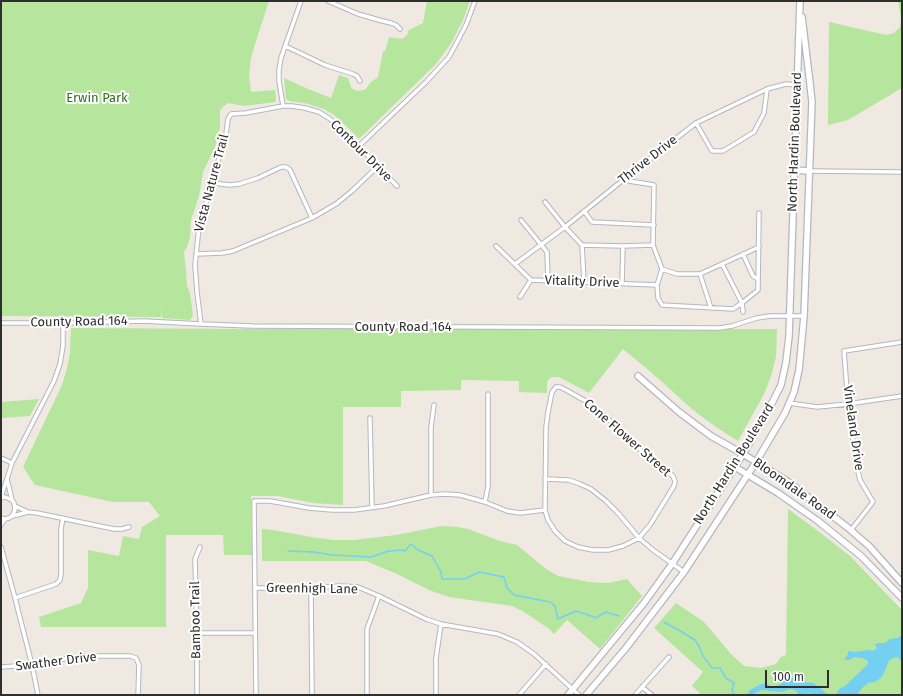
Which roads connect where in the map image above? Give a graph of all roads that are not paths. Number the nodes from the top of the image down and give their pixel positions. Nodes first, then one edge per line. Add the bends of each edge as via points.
1 (301, 1) edge
2 (328, 1) edge
3 (476, 1) edge
4 (800, 1) edge
5 (400, 29) dead end
6 (285, 46) junction
7 (360, 81) dead end
8 (797, 85) junction
9 (767, 89) junction
10 (283, 106) junction
11 (231, 114) joint
12 (696, 123) junction
13 (358, 146) junction
14 (378, 166) junction
15 (794, 170) junction
16 (809, 171) junction
17 (902, 172) edge
18 (623, 180) junction
19 (211, 182) junction
20 (397, 186) dead end
21 (544, 202) dead end
22 (584, 211) junction
23 (759, 213) dead end
24 (312, 218) junction
25 (520, 220) dead end
26 (654, 225) junction
27 (564, 227) junction
28 (541, 244) junction
29 (582, 245) junction
30 (653, 245) junction
31 (496, 246) dead end
32 (623, 246) junction
33 (759, 247) junction
34 (196, 254) junction
35 (743, 254) junction
36 (515, 264) junction
37 (722, 264) junction
38 (662, 269) junction
39 (700, 274) junction
40 (758, 279) junction
41 (531, 280) junction
42 (548, 280) junction
43 (584, 282) junction
44 (622, 283) junction
45 (657, 285) junction
46 (520, 297) dead end
47 (742, 303) junction
48 (711, 308) junction
49 (743, 312) dead end
50 (790, 316) junction
51 (804, 316) junction
52 (1, 323) edge
53 (63, 324) junction
54 (201, 324) junction
55 (902, 342) edge
56 (638, 376) dead end
57 (488, 394) dead end
58 (902, 396) edge
59 (789, 403) junction
60 (848, 404) junction
61 (434, 405) dead end
62 (370, 418) dead end
63 (743, 454) junction
64 (1, 458) edge
65 (756, 462) junction
66 (12, 463) junction
67 (735, 467) junction
68 (748, 475) junction
69 (7, 479) junction
70 (545, 479) junction
71 (431, 495) junction
72 (1, 498) edge
73 (12, 500) junction
74 (485, 502) junction
75 (15, 506) junction
76 (372, 508) junction
77 (545, 510) junction
78 (28, 512) junction
79 (12, 516) junction
80 (63, 518) junction
81 (3, 519) edge
82 (1, 525) edge
83 (129, 527) dead end
84 (851, 530) junction
85 (640, 538) junction
86 (1, 547) edge
87 (200, 547) dead end
88 (672, 564) junction
89 (684, 572) junction
90 (902, 583) edge
91 (255, 588) junction
92 (311, 588) junction
93 (379, 596) junction
94 (15, 598) junction
95 (902, 598) edge
96 (441, 624) junction
97 (197, 633) junction
98 (255, 633) junction
99 (669, 657) dead end
100 (546, 664) junction
101 (32, 665) junction
102 (1, 667) edge
103 (642, 687) junction
104 (573, 690) junction
105 (38, 695) edge
106 (138, 695) edge
107 (197, 695) edge
108 (256, 695) edge
109 (312, 695) edge
110 (367, 695) edge
111 (436, 695) edge
112 (518, 695) edge
113 (568, 695) edge
114 (579, 695) edge
115 (586, 695) edge
116 (635, 695) edge
117 (652, 695) edge

1 - 6 street
2 - 5 street via 358,14 391,23
3 - 13 street via 448,57 426,82
4 - 8 street, North Hardin Boulevard
4 - 16 street, North Hardin Boulevard via 812,102
6 - 7 street via 325,65 353,74
6 - 10 street via 279,70
8 - 9 street, Thrive Drive via 786,84
8 - 15 street, North Hardin Boulevard
9 - 12 street, Thrive Drive
9 - 12 street via 764,113 754,132 723,151 712,151
10 - 11 street, Contour Drive
10 - 13 street, Contour Drive via 319,112 330,118
11 - 19 street, Vista Nature Trail
12 - 18 street, Thrive Drive
13 - 14 street, Contour Drive
14 - 20 street, Contour Drive
14 - 24 street via 336,204
15 - 16 street
15 - 50 street, North Hardin Boulevard
16 - 17 street
16 - 51 street, North Hardin Boulevard
18 - 22 street, Thrive Drive
18 - 26 street via 654,185
19 - 24 street via 239,184 286,167 290,170
19 - 34 street, Vista Nature Trail via 198,227
21 - 27 street
22 - 26 street via 592,222
22 - 27 street, Thrive Drive
23 - 33 street
24 - 34 street via 233,251
25 - 28 street
26 - 30 street
27 - 28 street, Thrive Drive
27 - 29 street
28 - 36 street, Thrive Drive
28 - 42 street via 547,252
29 - 32 street
29 - 43 street
30 - 32 street
30 - 38 street
31 - 36 street, Vitality Drive
32 - 44 street
33 - 35 street
33 - 40 street
34 - 54 street, Vista Nature Trail
35 - 37 street
35 - 40 street via 753,276
36 - 41 street, Vitality Drive
37 - 39 street
37 - 47 street
38 - 39 street via 677,274
38 - 45 street
39 - 48 street
40 - 47 street via 758,290
41 - 42 street, Vitality Drive
41 - 46 street
42 - 43 street, Vitality Drive
43 - 44 street, Vitality Drive
44 - 45 street, Vitality Drive
45 - 48 street via 658,298 662,305
47 - 48 street via 733,309
47 - 49 street
50 - 51 street, County Road 164
50 - 54 street, County Road 164 via 757,318 720,328
50 - 63 street, North Hardin Boulevard via 786,362 780,385
51 - 59 street, North Hardin Boulevard via 799,370
52 - 53 street, County Road 164
53 - 54 street, County Road 164 via 144,321
53 - 66 street via 63,346 54,382
55 - 60 street, Vineland Drive via 844,351
56 - 63 street, Bloomdale Road via 711,436
57 - 74 street via 488,486
58 - 60 street
59 - 60 street via 817,407
59 - 65 street, North Hardin Boulevard
60 - 84 street, Vineland Drive via 860,480 873,502
61 - 71 street via 431,427
62 - 76 street
63 - 65 street, Bloomdale Road
63 - 67 street, North Hardin Boulevard
64 - 66 street
65 - 68 street, North Hardin Boulevard
65 - 84 street, Bloomdale Road via 787,481
66 - 69 street
67 - 68 street, Bloomdale Road
67 - 88 street, North Hardin Boulevard
68 - 89 street, North Hardin Boulevard
68 - 95 street, Bloomdale Road via 818,521 861,556
69 - 72 street
69 - 73 street
70 - 77 street
70 - 85 street via 569,480 591,489 618,512
70 - 85 street, Cone Flower Street via 548,412 552,392 556,387 560,387 589,403 649,458 673,476 674,486
71 - 74 street via 460,495
71 - 76 street
72 - 73 street
73 - 75 street
74 - 77 street via 514,512
75 - 78 street
75 - 79 street
76 - 91 street via 332,510 254,500
77 - 85 street via 555,531 565,541 578,547 608,550
78 - 79 street
78 - 80 street
79 - 81 street
80 - 83 street via 114,529
80 - 94 street via 60,580 56,584
81 - 82 street
84 - 90 street, Bloomdale Road
85 - 88 street
86 - 94 street
87 - 97 street, Bamboo Trail via 195,559
88 - 89 street
88 - 104 street, North Hardin Boulevard via 644,603
89 - 115 street, North Hardin Boulevard
91 - 92 street, Greenhigh Lane
91 - 98 street
92 - 93 street, Greenhigh Lane via 358,587
92 - 109 street
93 - 96 street, Greenhigh Lane
93 - 110 street via 367,629
94 - 101 street
96 - 100 street, Greenhigh Lane via 498,634 517,642
96 - 111 street via 436,658
97 - 98 street
97 - 107 street, Bamboo Trail
98 - 108 street
99 - 103 street
100 - 104 street, Greenhigh Lane
100 - 112 street
101 - 102 street, Swather Drive
101 - 105 street
101 - 106 street, Swather Drive via 80,656 130,656 136,658 139,665
103 - 116 street
103 - 117 street
104 - 113 street, North Hardin Boulevard
104 - 114 street, Greenhigh Lane

